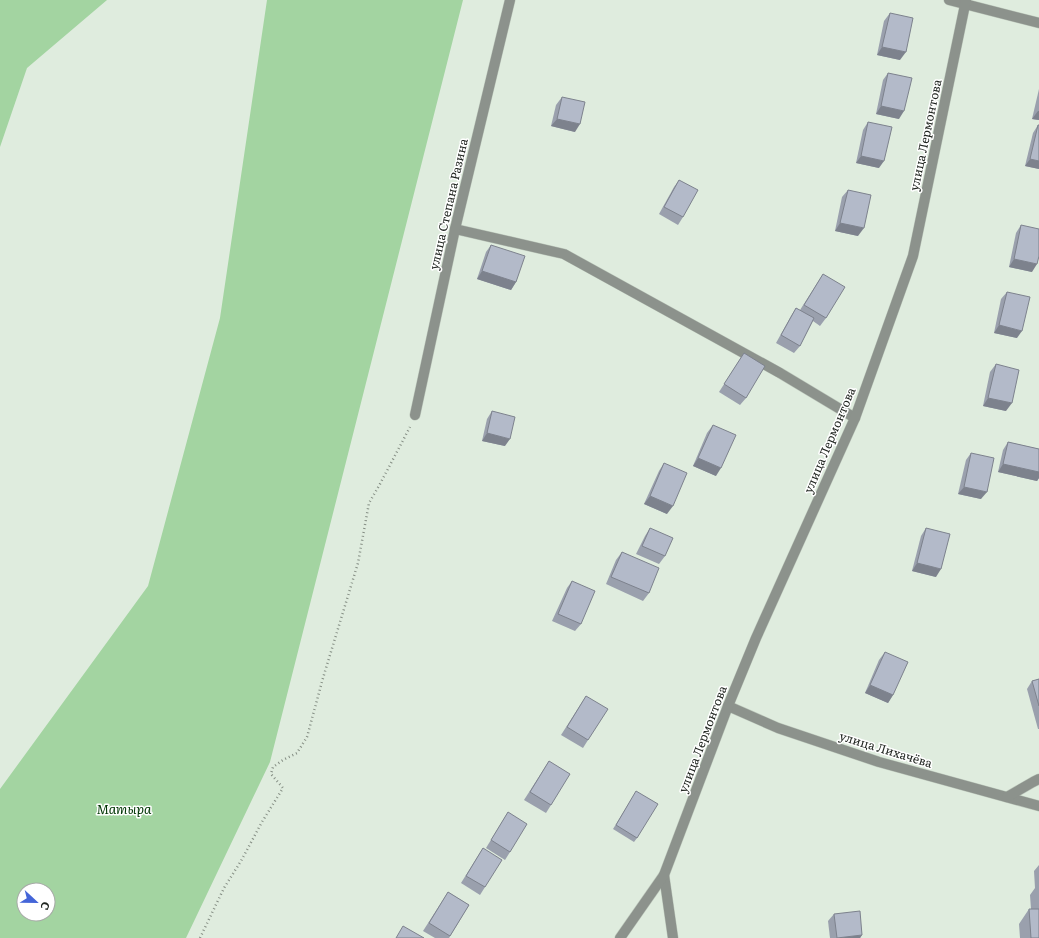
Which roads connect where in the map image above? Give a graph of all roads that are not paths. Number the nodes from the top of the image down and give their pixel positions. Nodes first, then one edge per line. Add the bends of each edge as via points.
1 (510, 0) edge
2 (949, 0) edge
3 (966, 2) edge
4 (1039, 22) edge
5 (455, 229) junction
6 (415, 415) road end
7 (855, 418) junction
8 (728, 706) junction
9 (1039, 780) edge
10 (1007, 797) junction
11 (1039, 806) edge
12 (664, 874) junction
13 (620, 938) edge
14 (673, 938) edge

1 - 5 street, улица Степана Разина
2 - 3 street
3 - 4 street
3 - 7 street, улица Лермонтова via 913,256
5 - 6 street, улица Степана Разина
5 - 7 street via 564,254 780,373
7 - 8 street, улица Лермонтова
8 - 10 street, улица Лихачёва via 778,728 879,762
8 - 12 street, улица Лермонтова
9 - 10 street
10 - 11 street, улица Лихачёва
12 - 13 street, улица Лермонтова
12 - 14 street

